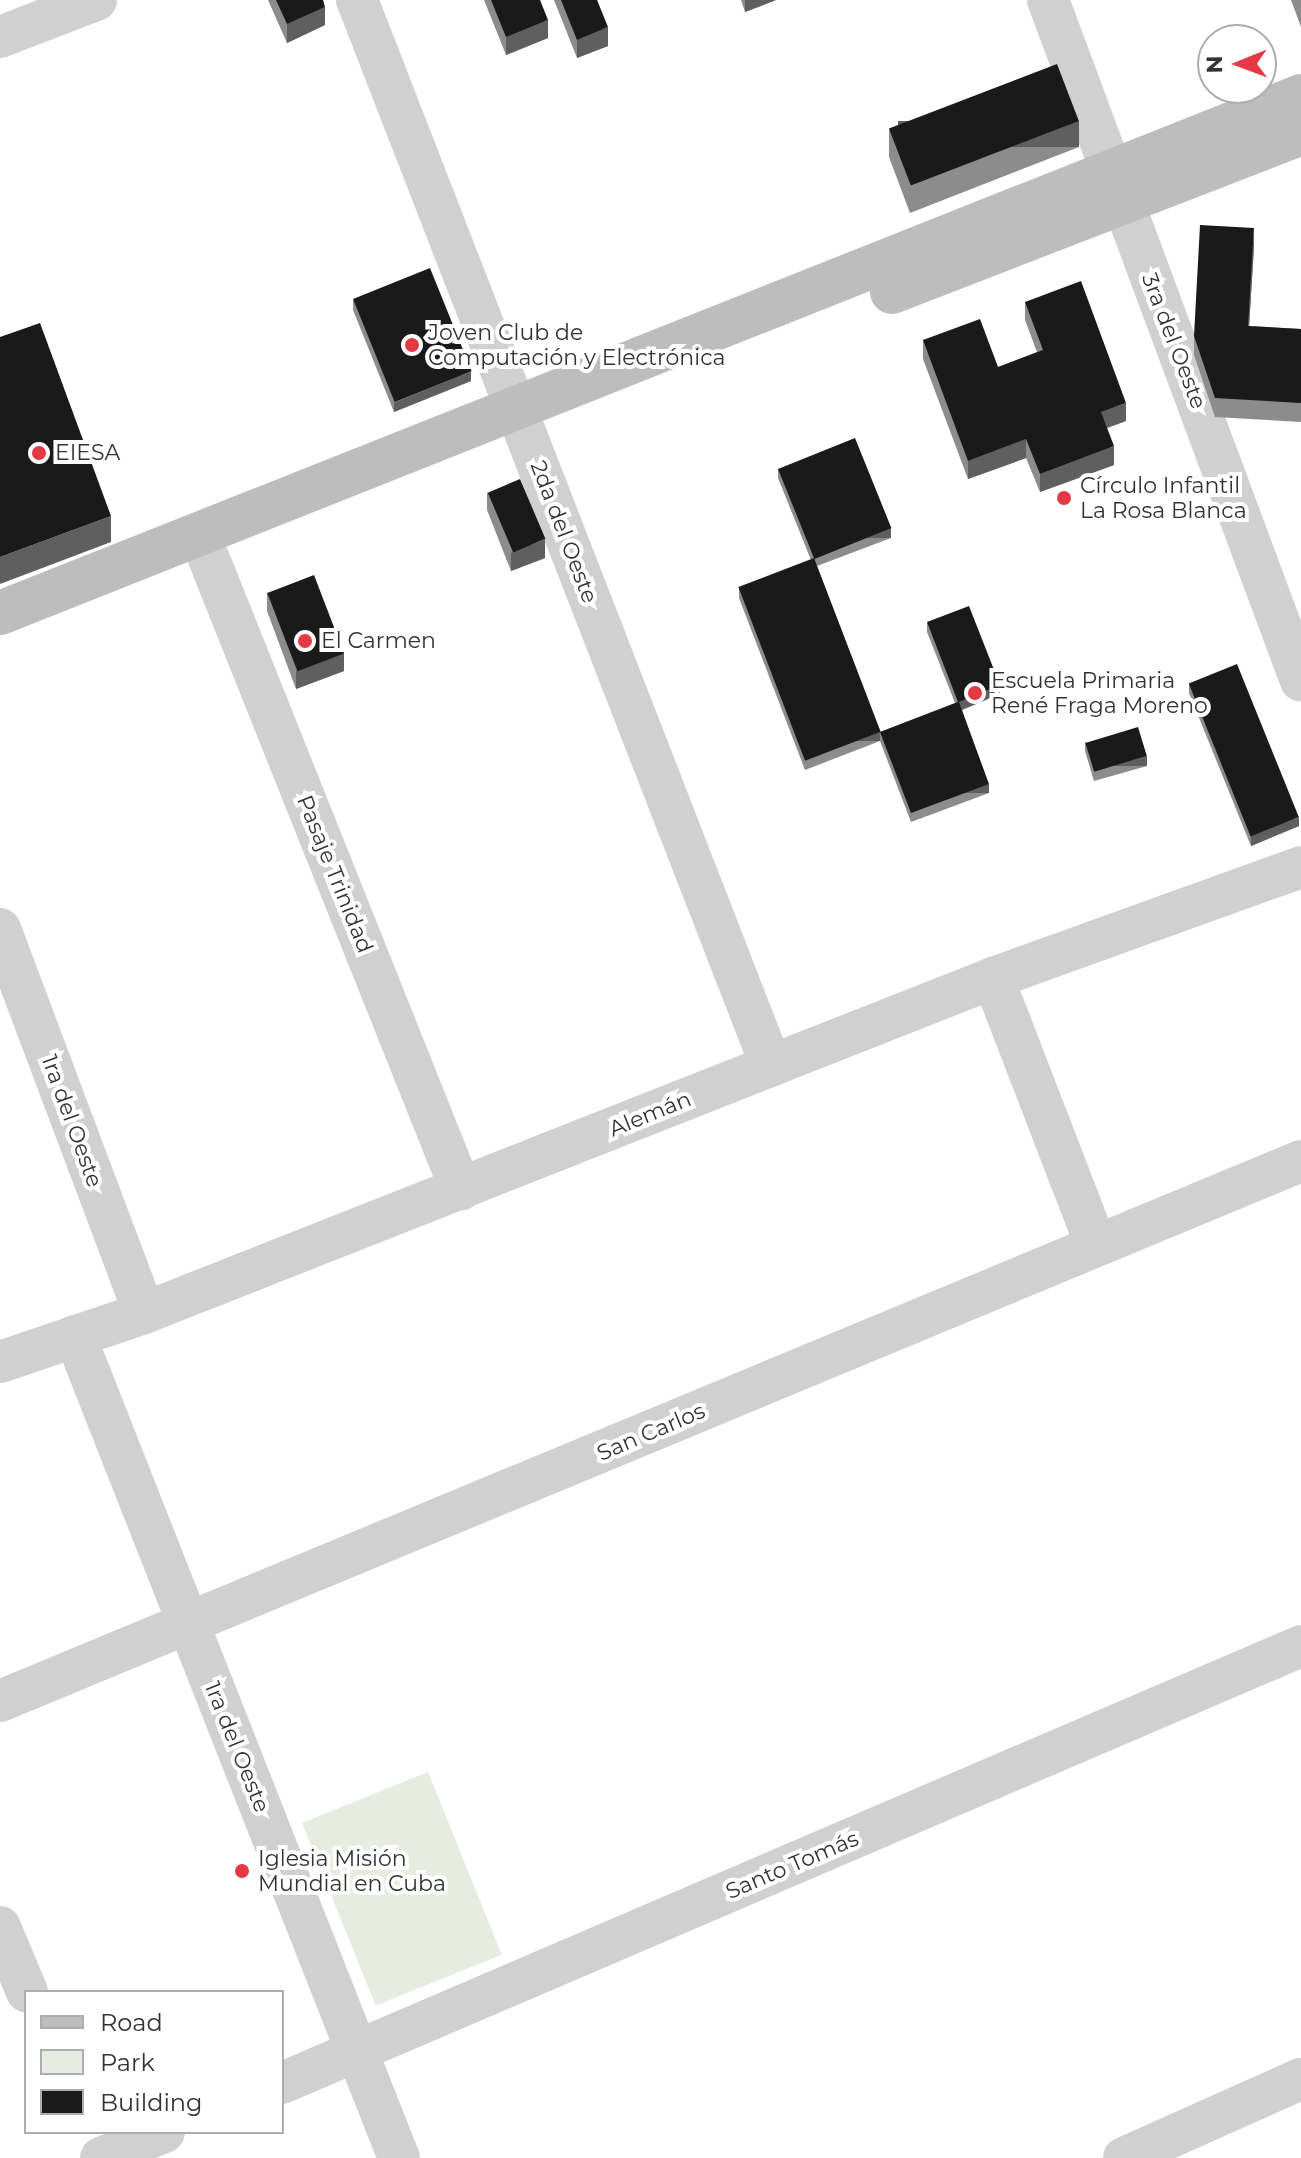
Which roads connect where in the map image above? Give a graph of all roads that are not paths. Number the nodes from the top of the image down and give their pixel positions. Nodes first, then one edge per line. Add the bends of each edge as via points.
1 (96, 0) edge
2 (357, 0) edge
3 (1048, 0) edge
4 (0, 37) edge
5 (1301, 96) edge
6 (1301, 133) edge
7 (1116, 187) junction
8 (521, 423) junction
9 (209, 559) junction
10 (0, 613) edge
11 (0, 642) edge
12 (1301, 681) edge
13 (1301, 867) edge
14 (0, 929) edge
15 (993, 978) junction
16 (771, 1065) junction
17 (1301, 1161) edge
18 (461, 1190) junction
19 (1096, 1245) junction
20 (144, 1313) junction
21 (75, 1336) junction
22 (0, 1362) edge
23 (189, 1626) junction
24 (1301, 1646) edge
25 (0, 1701) edge
26 (0, 1927) edge
27 (26, 1990) edge
28 (358, 2052) junction
29 (1301, 2079) edge
30 (284, 2082) edge
31 (88, 2134) edge
32 (159, 2134) edge
33 (99, 2158) edge
34 (399, 2158) edge
35 (1124, 2158) edge

1 - 4 street
2 - 8 street, 2da del Oeste
3 - 7 street, 3ra del Oeste
5 - 7 main road
6 - 7 main road
7 - 8 main road
7 - 12 street, 3ra del Oeste
8 - 9 main road
8 - 10 main road
8 - 16 street, 2da del Oeste
9 - 11 main road
9 - 18 street, Pasaje Trinidad
13 - 15 street, Alemán
14 - 20 street, 1ra del Oeste
15 - 16 street, Alemán
15 - 19 street
16 - 18 street, Alemán
17 - 19 street, San Carlos
18 - 20 street, Alemán
19 - 23 street, San Carlos
20 - 21 street, Alemán
21 - 22 street, Alemán
21 - 23 street, 1ra del Oeste
23 - 25 street, San Carlos
23 - 28 street, 1ra del Oeste
24 - 28 street, Santo Tomás
26 - 27 street
28 - 30 street, Santo Tomás
28 - 34 street, 1ra del Oeste
29 - 35 street
31 - 33 street
32 - 33 street

